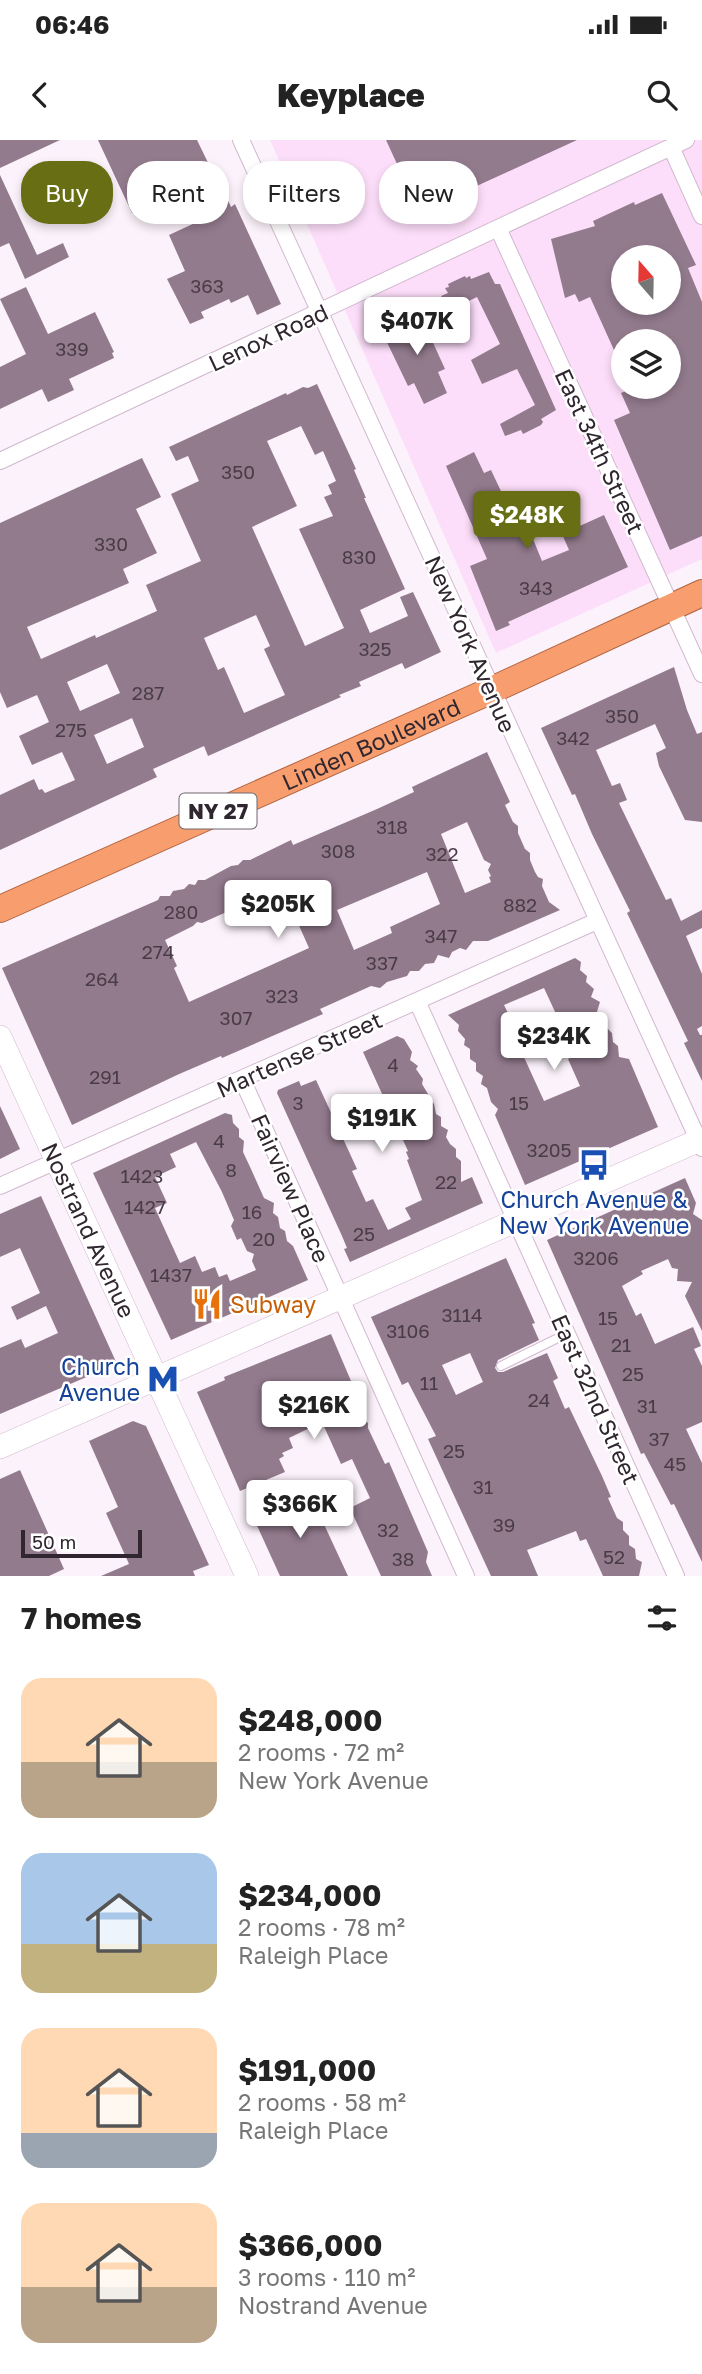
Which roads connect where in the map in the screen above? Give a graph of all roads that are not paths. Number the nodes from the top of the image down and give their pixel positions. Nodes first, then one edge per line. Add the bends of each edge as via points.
1 (242, 140) edge
2 (687, 140) edge
3 (671, 147) junction
4 (702, 216) edge
5 (498, 228) junction
6 (320, 313) junction
7 (0, 461) edge
8 (702, 593) edge
9 (671, 607) junction
10 (702, 674) edge
11 (492, 690) junction
12 (0, 909) edge
13 (597, 921) junction
14 (417, 1001) junction
15 (0, 1037) edge
16 (242, 1079) junction
17 (701, 1143) edge
18 (57, 1161) junction
19 (0, 1186) edge
20 (515, 1222) junction
21 (340, 1298) junction
22 (566, 1334) junction
23 (501, 1367) dead end
24 (157, 1378) junction
25 (0, 1447) edge
26 (247, 1576) edge
27 (466, 1576) edge
28 (676, 1576) edge

1 - 6 street, New York Avenue
2 - 3 street, Lenox Road
3 - 4 street
3 - 5 street, Lenox Road
5 - 6 street, Lenox Road
5 - 9 street, East 34th Street
6 - 7 street, Lenox Road
6 - 11 street, New York Avenue
8 - 9 highway, Linden Boulevard / NY 27
9 - 10 street, East 34th Street
9 - 11 highway, Linden Boulevard / NY 27
11 - 12 highway, Linden Boulevard / NY 27
11 - 13 street, New York Avenue
13 - 14 street, Martense Street
13 - 17 street, New York Avenue
14 - 16 street, Martense Street
14 - 20 street, East 32nd Street
15 - 18 main road, Nostrand Avenue
16 - 18 street, Martense Street
16 - 21 street, Fairview Place
17 - 20 main road
18 - 19 street, Martense Street
18 - 24 main road, Nostrand Avenue
20 - 21 main road
20 - 22 street, East 32nd Street
21 - 24 main road
21 - 27 street, Fairview Place
22 - 23 lane
22 - 28 street, East 32nd Street
24 - 25 main road
24 - 26 main road, Nostrand Avenue

